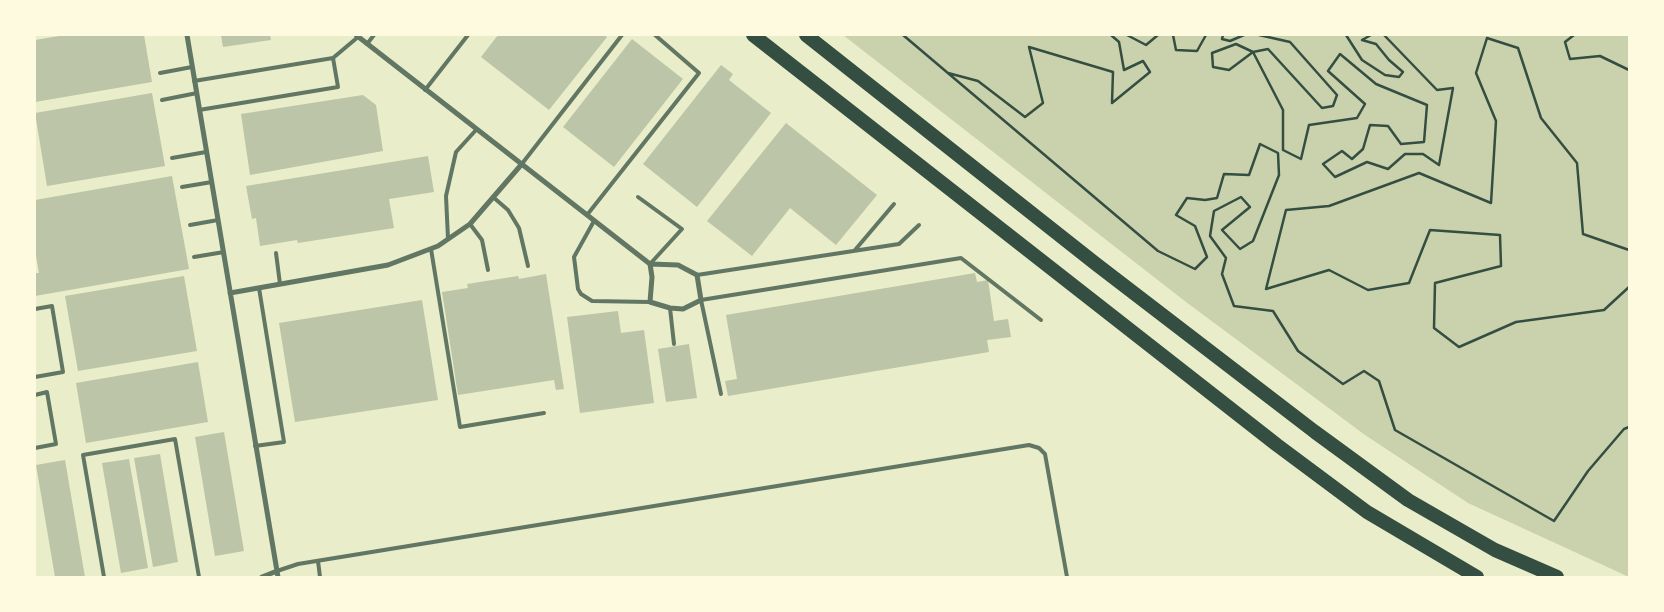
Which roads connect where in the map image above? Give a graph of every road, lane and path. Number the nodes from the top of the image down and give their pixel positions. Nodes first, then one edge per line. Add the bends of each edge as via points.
1 (186, 35) edge
2 (374, 35) edge
3 (468, 35) edge
4 (622, 35) edge
5 (655, 35) edge
6 (753, 35) edge
7 (806, 35) edge
8 (903, 35) edge
9 (1111, 35) edge
10 (1127, 35) edge
11 (1158, 35) edge
12 (1172, 35) edge
13 (1206, 35) edge
14 (1223, 35) edge
15 (1244, 35) edge
16 (1259, 35) edge
17 (1346, 35) edge
18 (1371, 35) edge
19 (1384, 35) edge
20 (1574, 35) edge
21 (357, 36) edge
22 (367, 44) junction
23 (1253, 52) junction
24 (334, 58) junction
25 (192, 67) junction
26 (1629, 70) edge
27 (160, 73) dead end
28 (945, 73) junction
29 (194, 81) junction
30 (426, 90) junction
31 (196, 94) junction
32 (162, 100) dead end
33 (200, 110) junction
34 (476, 130) junction
35 (206, 152) junction
36 (172, 158) dead end
37 (521, 165) junction
38 (212, 182) junction
39 (182, 187) dead end
40 (638, 196) dead end
41 (493, 197) junction
42 (894, 204) dead end
43 (587, 214) junction
44 (218, 220) junction
45 (594, 221) junction
46 (470, 224) junction
47 (190, 225) dead end
48 (919, 225) dead end
49 (448, 239) junction
50 (431, 249) junction
51 (855, 250) junction
52 (1629, 250) edge
53 (224, 252) junction
54 (276, 253) dead end
55 (194, 257) dead end
56 (650, 264) junction
57 (528, 266) dead end
58 (488, 270) dead end
59 (697, 275) junction
60 (280, 284) junction
61 (1629, 286) edge
62 (259, 288) junction
63 (230, 293) junction
64 (701, 300) junction
65 (650, 302) junction
66 (670, 308) junction
67 (35, 309) edge
68 (1041, 320) dead end
69 (674, 344) dead end
70 (35, 377) edge
71 (721, 394) dead end
72 (35, 395) edge
73 (544, 412) dead end
74 (1629, 427) edge
75 (256, 446) junction
76 (35, 448) edge
77 (318, 561) junction
78 (277, 574) edge
79 (104, 577) edge
80 (199, 577) edge
81 (262, 577) edge
82 (320, 577) edge
83 (1067, 577) edge
84 (1478, 577) edge
85 (1556, 577) edge

1 - 25 street
2 - 22 lane
3 - 30 lane
4 - 37 lane
5 - 43 lane via 700,73
6 - 84 highway via 1277,445 1367,512
7 - 85 highway via 1112,276 1408,500 1495,550
8 - 28 path
9 - 28 path via 1119,42 1124,70 1143,61 1150,72 1112,103 1113,72 1029,46 1043,102 1025,117 978,81
10 - 11 path via 1146,45
12 - 13 path via 1176,50 1197,52
14 - 15 path via 1222,38 1230,41
16 - 23 path via 1290,42 1337,94 1332,106 1322,108 1268,49
17 - 18 path via 1362,60 1385,75 1399,77 1403,72 1376,44 1362,40
19 - 23 path via 1437,90 1452,88 1439,165 1424,154 1405,154 1388,169 1367,162 1335,177 1323,164 1342,151 1352,159 1363,149 1370,125 1388,126 1401,144 1424,142 1427,105 1376,84 1340,54 1328,71 1365,104 1356,118 1309,125 1301,159 1283,150 1283,110
20 - 26 path via 1565,42 1570,59 1600,56
21 - 22 street
21 - 24 lane
22 - 30 street
23 - 23 path via 1229,70 1213,67 1212,53 1236,44
24 - 29 lane
24 - 33 lane via 338,87
25 - 27 lane
25 - 29 street
28 - 74 path via 1158,251 1195,270 1207,257 1196,226 1176,215 1188,198 1217,198 1224,174 1249,175 1260,144 1278,153 1279,175 1253,241 1240,249 1222,230 1250,207 1241,197 1214,210 1210,236 1226,258 1222,274 1234,306 1273,311 1298,351 1344,384 1364,372 1379,381 1395,430 1554,521 1588,471
29 - 31 street
30 - 34 street
31 - 32 lane
31 - 33 street
33 - 35 street
34 - 37 street
34 - 49 lane via 456,152 446,196
35 - 36 lane
35 - 38 street
37 - 41 street
37 - 43 street
38 - 39 lane
38 - 44 street
40 - 56 lane via 682,229
41 - 46 street
41 - 57 lane via 508,210 519,228
42 - 51 lane
43 - 45 street
44 - 47 lane
44 - 53 street
45 - 56 street
45 - 65 lane via 574,257 581,294 592,301
46 - 49 street
46 - 58 lane via 482,240
48 - 51 lane via 899,244
49 - 50 street
50 - 60 street via 388,265
50 - 73 lane via 460,426
51 - 59 lane
52 - 61 path via 1583,234 1577,164 1541,118 1518,48 1486,38 1476,73 1496,121 1490,203 1419,173 1329,206 1286,210 1266,289 1329,270 1368,290 1409,284 1430,230 1500,235 1501,266 1436,283 1434,328 1459,346 1516,322 1604,310
53 - 55 lane
53 - 63 street
54 - 60 lane
56 - 59 street via 678,265
56 - 65 street
59 - 64 street
60 - 62 street
62 - 63 street
62 - 75 lane via 284,442
63 - 75 street
64 - 66 street via 683,309
64 - 68 lane via 961,258
64 - 71 lane
65 - 66 street
66 - 69 lane
67 - 70 lane via 52,306 63,372
72 - 76 lane via 47,392 56,444
75 - 78 street
77 - 78 lane via 298,564
77 - 82 lane
77 - 83 lane via 1029,445 1045,454
78 - 81 street
79 - 80 lane via 83,455 175,439

